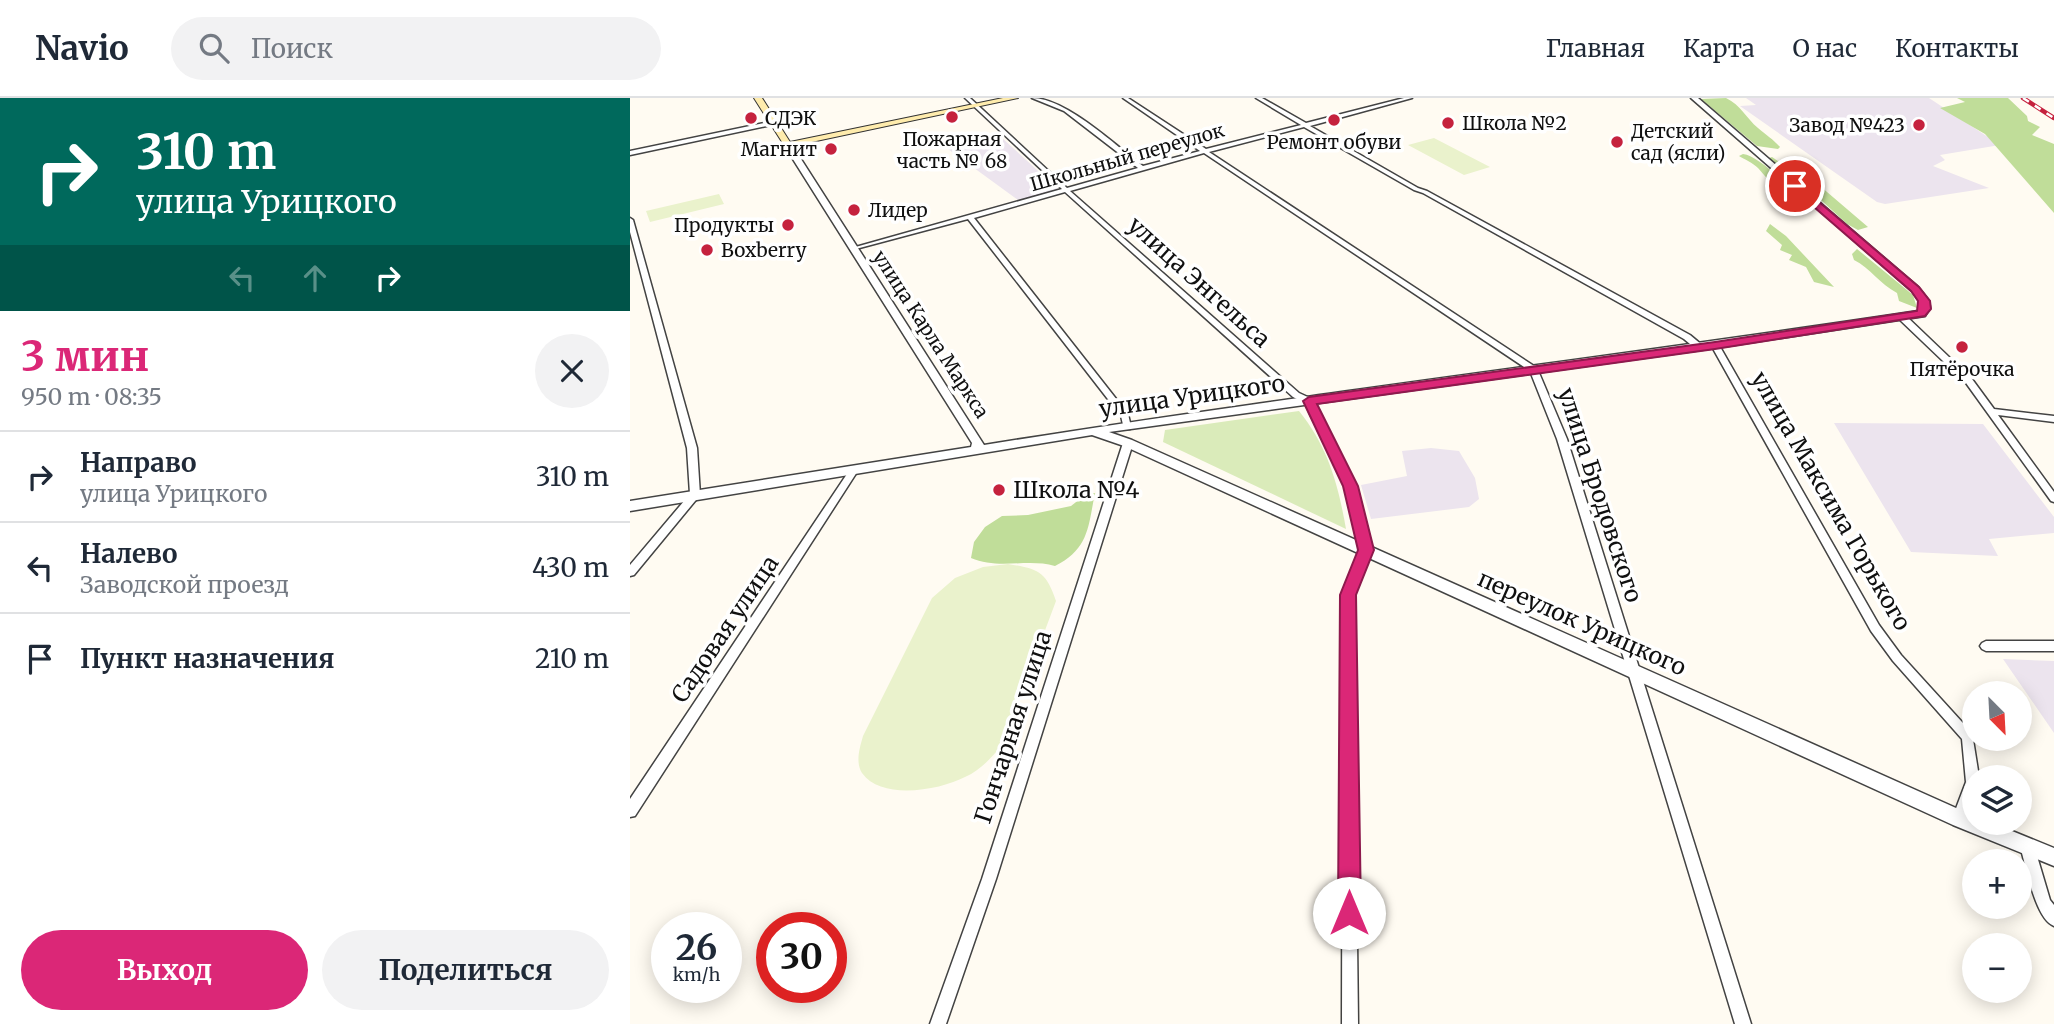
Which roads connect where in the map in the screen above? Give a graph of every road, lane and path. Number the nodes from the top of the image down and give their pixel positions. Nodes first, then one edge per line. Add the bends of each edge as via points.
1 (758, 98) edge
2 (967, 98) edge
3 (1014, 98) edge
4 (1034, 98) edge
5 (1125, 98) edge
6 (1258, 98) edge
7 (1410, 98) edge
8 (1695, 98) edge
9 (976, 106) junction
10 (774, 123) junction
11 (1308, 125) junction
12 (788, 145) junction
13 (1205, 151) junction
14 (630, 153) edge
15 (1143, 169) junction
16 (1066, 190) junction
17 (970, 217) junction
18 (630, 220) edge
19 (854, 249) junction
20 (1902, 317) junction
21 (1715, 345) junction
22 (1699, 347) junction
23 (1534, 370) junction
24 (1309, 401) junction
25 (1989, 411) junction
26 (2054, 419) edge
27 (1165, 422) junction
28 (1091, 431) joint
29 (1128, 435) junction
30 (976, 450) junction
31 (1155, 456) junction
32 (854, 470) junction
33 (2052, 493) edge
34 (695, 495) junction
35 (630, 506) edge
36 (1366, 550) junction
37 (630, 572) edge
38 (1986, 646) dead end
39 (2054, 646) edge
40 (1632, 671) junction
41 (630, 811) edge
42 (1959, 819) junction
43 (2027, 846) junction
44 (2054, 857) edge
45 (2054, 919) edge
46 (939, 1024) edge
47 (1350, 1024) edge
48 (1743, 1024) edge

1 - 10 main road, улица Карла Маркса
2 - 9 street, улица Энгельса
3 - 9 main road
4 - 15 street via 1066,110
5 - 13 street, улица Бродовского
6 - 11 street
7 - 11 street, Школьный переулок
8 - 20 street, улица Урицкого via 1915,289 1925,309
9 - 12 main road
9 - 16 street, улица Энгельса
10 - 12 main road, улица Карла Маркса
10 - 14 street
11 - 13 street, Школьный переулок
11 - 22 street
12 - 19 street, улица Карла Маркса
13 - 15 street, Школьный переулок
13 - 23 street, улица Бродовского
15 - 16 street, Школьный переулок
16 - 17 street, Школьный переулок
16 - 24 street, улица Энгельса via 1296,395
17 - 19 street, Школьный переулок
17 - 29 street via 1125,416
18 - 34 street via 692,448
19 - 30 street, улица Карла Маркса via 978,443
20 - 21 street, улица Урицкого
20 - 25 street via 1969,382
21 - 22 street, улица Урицкого
21 - 42 street, улица Максима Горького via 1875,628 1968,737 1973,782
22 - 23 street, улица Урицкого
23 - 24 street, улица Урицкого
23 - 40 street, улица Бродовского via 1562,439
24 - 27 street, улица Урицкого
24 - 36 street, улица Энгельса via 1350,486
25 - 26 street
25 - 33 street
27 - 29 street, улица Урицкого
27 - 31 street via 1147,433 1146,442
28 - 29 street, переулок Урицкого
28 - 30 street, улица Урицкого
29 - 31 street, переулок Урицкого
29 - 46 street, Гончарная улица
30 - 32 street, улица Урицкого
31 - 36 street, переулок Урицкого
32 - 34 street, улица Урицкого
32 - 41 street, Садовая улица
34 - 35 street, улица Урицкого
34 - 37 street
36 - 40 street, переулок Урицкого
36 - 47 street via 1348,595
38 - 39 street
40 - 42 street, переулок Урицкого
40 - 48 street, улица Бродовского
42 - 43 street, переулок Урицкого
43 - 44 street, переулок Урицкого
43 - 45 street via 2044,903

